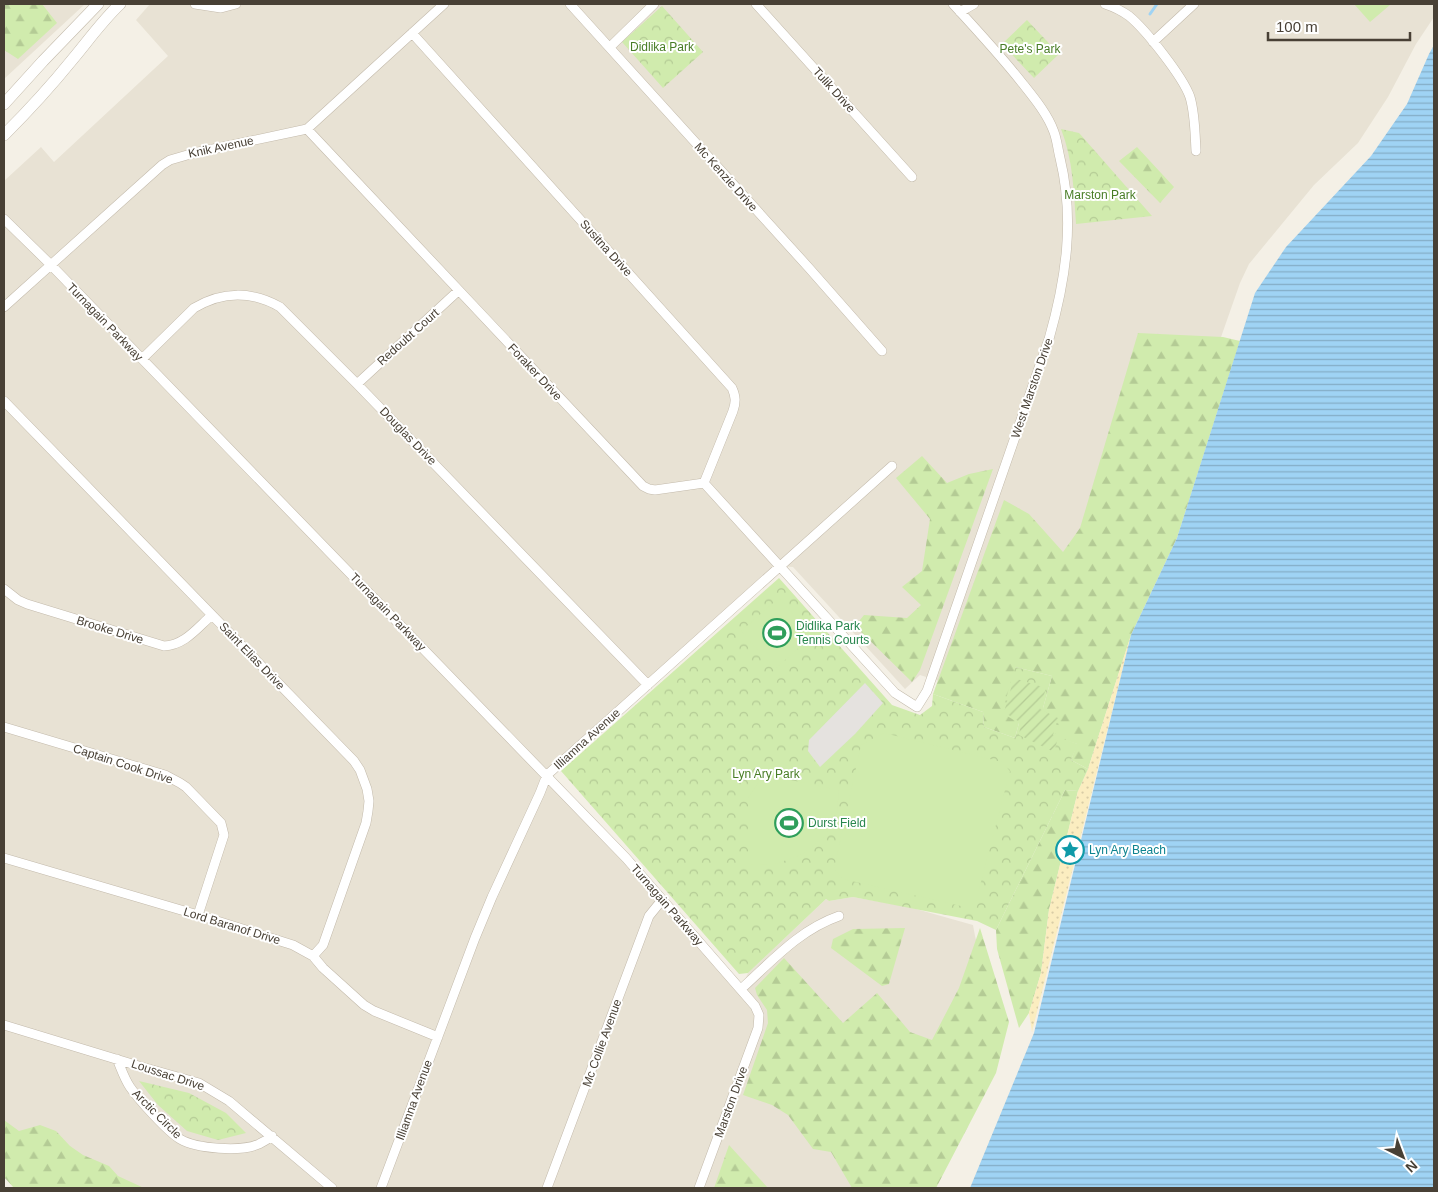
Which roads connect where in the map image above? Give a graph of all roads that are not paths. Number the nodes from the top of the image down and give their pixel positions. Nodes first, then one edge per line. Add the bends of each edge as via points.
1 (98, 4) edge
2 (120, 4) edge
3 (195, 4) edge
4 (236, 4) edge
5 (444, 4) edge
6 (570, 4) edge
7 (654, 4) edge
8 (756, 4) edge
9 (953, 4) edge
10 (974, 4) edge
11 (1105, 4) edge
12 (1194, 4) edge
13 (960, 12) junction
14 (412, 33) junction
15 (1153, 42) junction
16 (610, 47) junction
17 (4, 104) edge
18 (308, 129) junction
19 (4, 135) edge
20 (1196, 151) dead end
21 (912, 177) dead end
22 (4, 220) edge
23 (50, 264) junction
24 (458, 291) junction
25 (4, 307) edge
26 (882, 351) dead end
27 (142, 360) junction
28 (357, 384) junction
29 (4, 401) edge
30 (892, 466) dead end
31 (704, 483) junction
32 (780, 566) junction
33 (4, 589) edge
34 (212, 615) junction
35 (648, 685) junction
36 (4, 727) edge
37 (547, 775) junction
38 (4, 858) edge
39 (662, 900) junction
40 (198, 915) junction
41 (839, 916) dead end
42 (313, 956) junction
43 (741, 989) junction
44 (760, 1015) joint
45 (4, 1025) edge
46 (438, 1037) junction
47 (117, 1059) junction
48 (272, 1136) junction
49 (332, 1188) edge
50 (382, 1188) edge
51 (547, 1188) edge
52 (699, 1188) edge

1 - 17 street
2 - 19 street
3 - 4 street via 221,8
5 - 14 street
6 - 16 street, Mc Kenzie Drive
7 - 16 street
8 - 21 street, Tulik Drive
9 - 13 street
10 - 13 street
11 - 15 street via 1129,16
12 - 15 street
13 - 32 street, West Marston Drive via 1038,104 1054,132 1068,210 1068,244 1058,309 1049,339 927,691 917,707 895,693
14 - 18 street
14 - 31 street, Susitna Drive via 732,388 736,402
15 - 20 street via 1189,96
16 - 26 street, Mc Kenzie Drive
18 - 23 street, Knik Avenue via 194,152 170,160 152,172
18 - 24 street, Foraker Drive
22 - 23 street, Turnagain Parkway
23 - 25 street, Knik Avenue
23 - 27 street, Turnagain Parkway
24 - 28 street, Redoubt Court
24 - 31 street, Foraker Drive via 643,486 654,490
27 - 28 street, Douglas Drive via 202,303 225,296 249,295 280,307
27 - 37 street, Turnagain Parkway
28 - 35 street, Douglas Drive
29 - 34 street, Saint Elias Drive
30 - 32 street, Illiamna Avenue
31 - 32 street
32 - 35 street, Illiamna Avenue
33 - 34 street, Brooke Drive via 27,604 164,646 185,640
34 - 42 street, Saint Elias Drive via 354,761 367,790 366,823 323,946
35 - 37 street, Illiamna Avenue
36 - 40 street, Captain Cook Drive via 165,775 186,787 216,818 224,835
37 - 39 street, Turnagain Parkway
37 - 46 street, Illiamna Avenue via 492,897
38 - 40 street, Lord Baranof Drive
39 - 43 street, Turnagain Parkway
39 - 51 street, Mc Collie Avenue via 649,916
40 - 42 street, Lord Baranof Drive via 293,945
41 - 43 street via 809,929
42 - 46 street, Lord Baranof Drive via 364,1005
43 - 44 street, Turnagain Parkway
44 - 52 street, Marston Drive
45 - 47 street, Loussac Drive
46 - 50 street, Illiamna Avenue
47 - 48 street, Loussac Drive via 199,1083 229,1101
47 - 48 street, Arctic Circle via 130,1087 168,1128 187,1142 243,1148 258,1145
48 - 49 street, Loussac Drive

